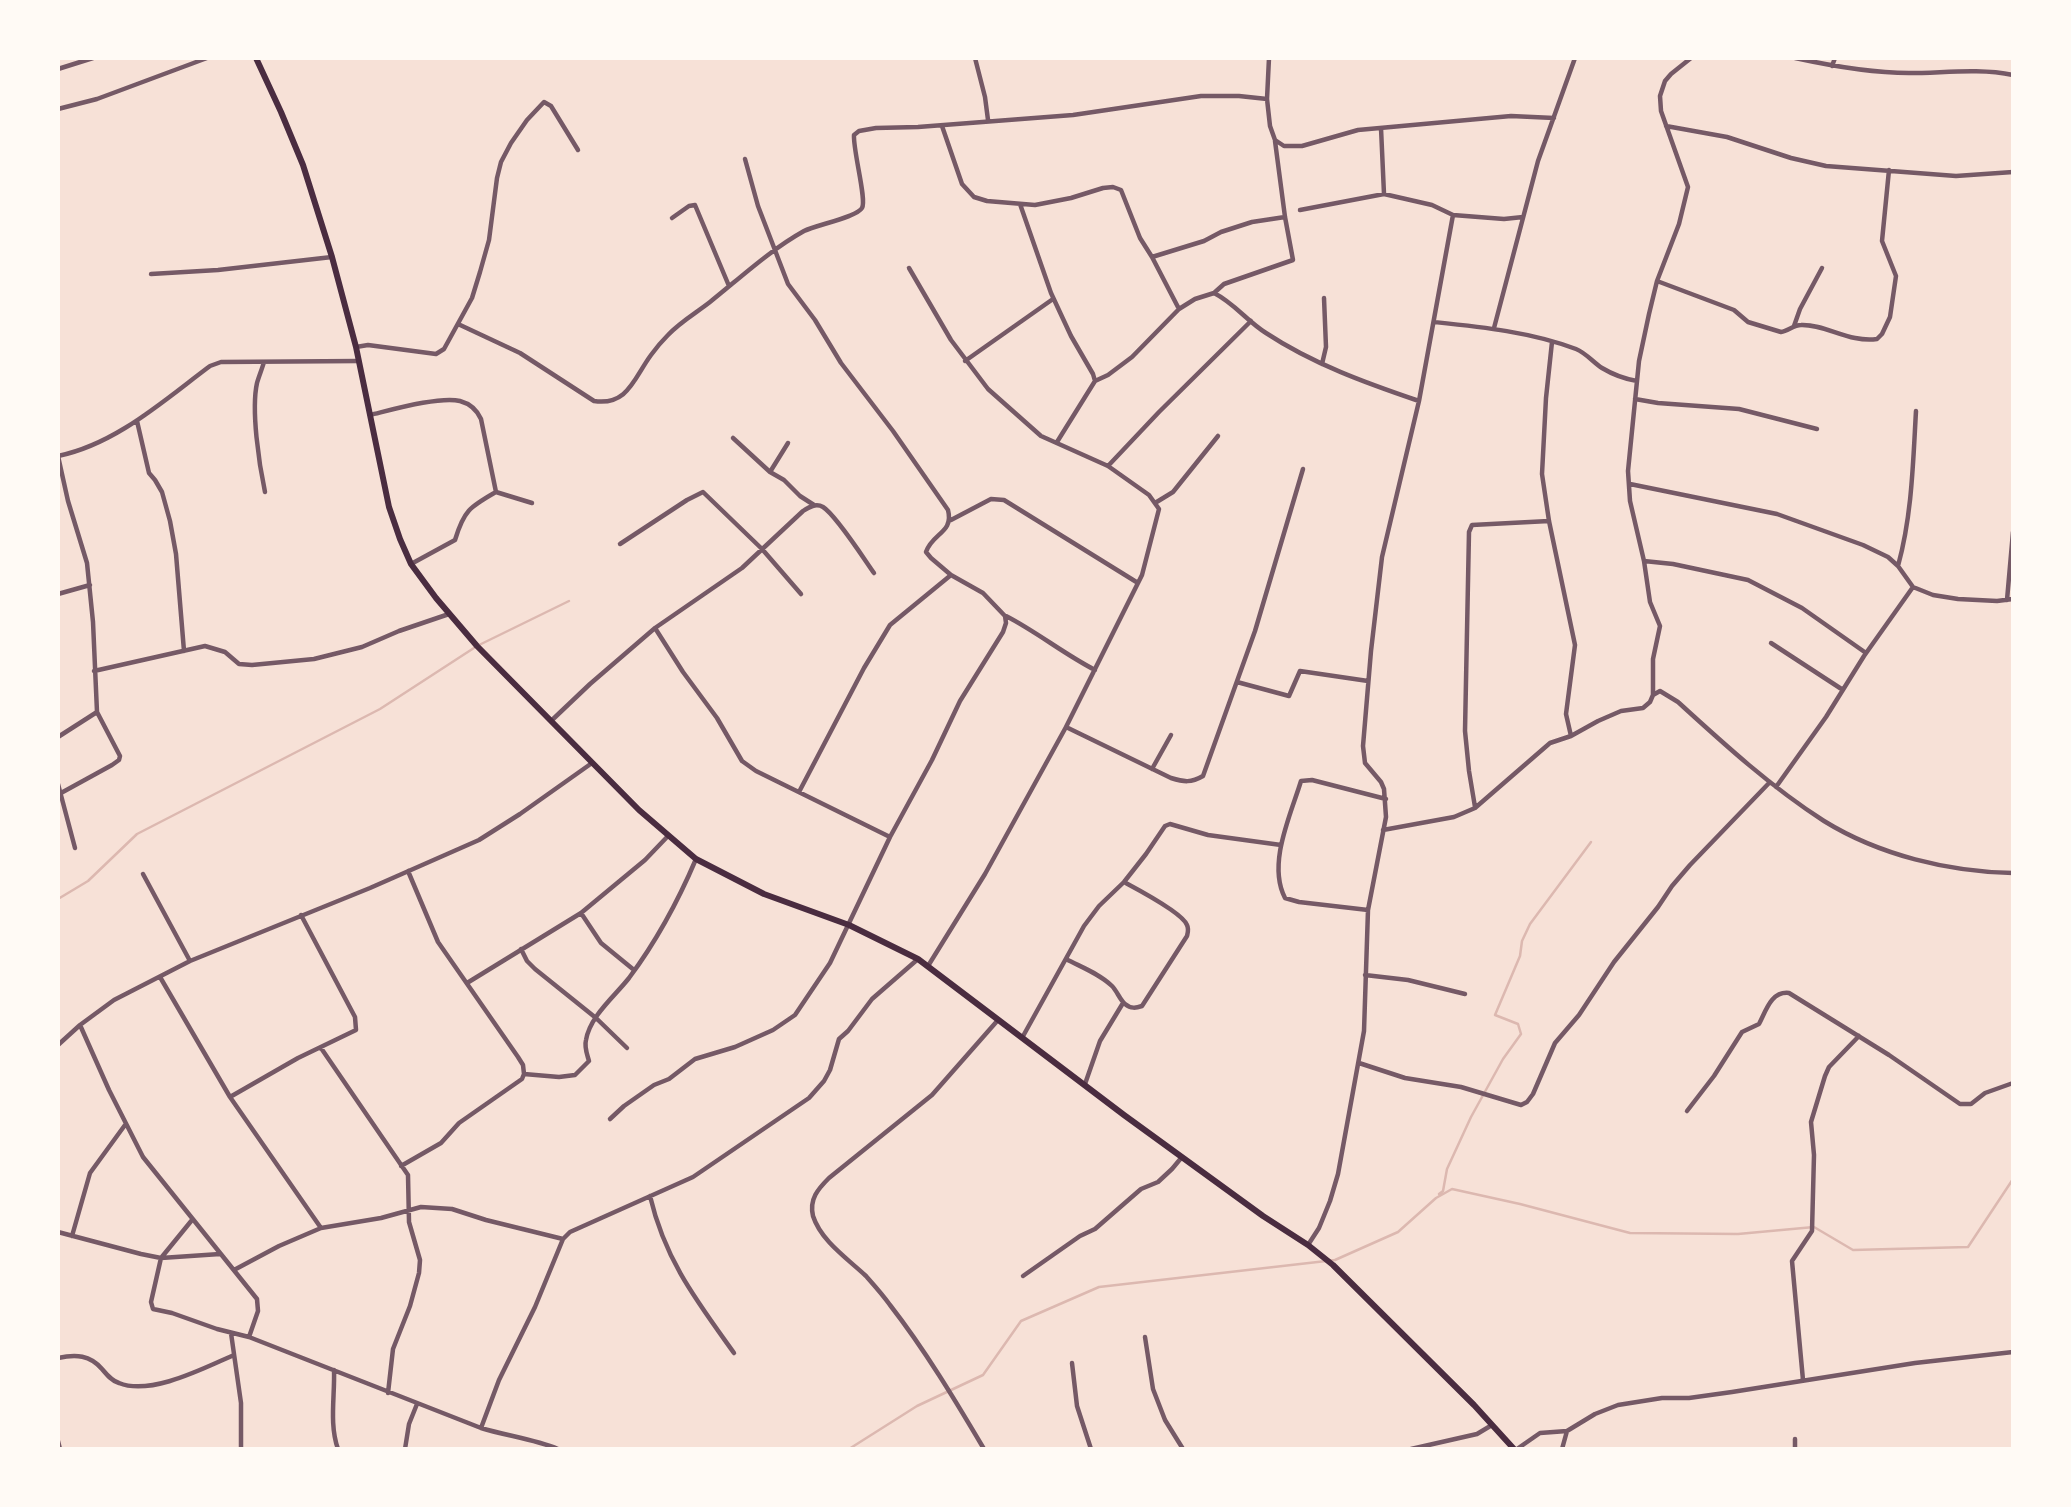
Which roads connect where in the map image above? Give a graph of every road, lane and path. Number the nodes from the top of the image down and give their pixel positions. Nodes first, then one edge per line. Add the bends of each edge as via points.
1 (93, 58) edge
2 (207, 58) edge
3 (256, 58) edge
4 (975, 58) edge
5 (1269, 58) edge
6 (1575, 58) edge
7 (1690, 58) edge
8 (1795, 58) edge
9 (1835, 58) edge
10 (1832, 66) junction
11 (58, 69) edge
12 (2013, 75) edge
13 (1267, 99) junction
14 (58, 109) edge
15 (1554, 118) junction
16 (988, 120) junction
17 (942, 126) junction
18 (1665, 126) junction
19 (1381, 128) junction
20 (1275, 140) junction
21 (578, 150) dead end
22 (746, 159) dead end
23 (1889, 170) junction
24 (2013, 172) edge
25 (1384, 194) junction
26 (1020, 204) junction
27 (1300, 210) dead end
28 (1453, 215) junction
29 (1285, 217) junction
30 (672, 218) dead end
31 (1523, 218) junction
32 (775, 251) junction
33 (332, 257) junction
34 (1152, 257) junction
35 (909, 268) dead end
36 (1822, 268) dead end
37 (151, 274) dead end
38 (1657, 281) junction
39 (729, 286) junction
40 (1214, 293) junction
41 (1324, 298) dead end
42 (1054, 299) junction
43 (1179, 309) junction
44 (1251, 321) junction
45 (1434, 322) junction
46 (458, 324) junction
47 (1793, 327) junction
48 (1494, 328) junction
49 (1552, 342) junction
50 (356, 347) junction
51 (359, 361) junction
52 (965, 361) junction
53 (264, 362) junction
54 (1322, 364) junction
55 (1095, 381) junction
56 (1637, 381) junction
57 (1635, 398) junction
58 (1419, 401) junction
59 (1916, 411) dead end
60 (370, 416) junction
61 (137, 421) junction
62 (1817, 429) dead end
63 (1218, 436) dead end
64 (733, 438) dead end
65 (1057, 442) junction
66 (788, 443) dead end
67 (58, 456) edge
68 (1108, 466) junction
69 (1303, 469) dead end
70 (770, 472) junction
71 (1630, 484) junction
72 (265, 492) dead end
73 (496, 492) junction
74 (1155, 502) junction
75 (532, 503) dead end
76 (814, 505) junction
77 (951, 520) junction
78 (1549, 521) junction
79 (2013, 532) edge
80 (620, 544) dead end
81 (762, 549) junction
82 (1644, 561) junction
83 (411, 564) junction
84 (1898, 566) junction
85 (874, 573) dead end
86 (951, 575) junction
87 (1138, 583) junction
88 (90, 585) junction
89 (1913, 587) junction
90 (58, 594) edge
91 (800, 594) dead end
92 (2010, 600) edge
93 (449, 614) junction
94 (1005, 616) junction
95 (655, 628) junction
96 (1771, 643) dead end
97 (184, 651) junction
98 (1866, 653) junction
99 (1095, 670) junction
100 (94, 671) junction
101 (1368, 681) junction
102 (1237, 682) junction
103 (1843, 690) junction
104 (1653, 695) junction
105 (97, 712) junction
106 (551, 721) junction
107 (1066, 727) junction
108 (1171, 735) dead end
109 (1571, 736) junction
110 (58, 737) edge
111 (593, 762) junction
112 (1152, 769) junction
113 (1770, 782) junction
114 (58, 784) edge
115 (1776, 787) junction
116 (799, 792) junction
117 (61, 793) junction
118 (1386, 799) junction
119 (1475, 807) junction
120 (1383, 830) junction
121 (668, 836) junction
122 (890, 837) junction
123 (1281, 845) junction
124 (75, 848) dead end
125 (696, 859) junction
126 (408, 871) junction
127 (2013, 873) edge
128 (143, 874) dead end
129 (1124, 882) junction
130 (1368, 910) junction
131 (581, 914) junction
132 (301, 915) junction
133 (849, 925) junction
134 (521, 948) junction
135 (1066, 959) junction
136 (918, 960) junction
137 (190, 961) junction
138 (928, 966) junction
139 (634, 970) junction
140 (1365, 975) junction
141 (160, 977) junction
142 (467, 983) junction
143 (1465, 994) dead end
144 (1124, 1003) junction
145 (596, 1018) junction
146 (998, 1020) junction
147 (80, 1025) junction
148 (1859, 1036) junction
149 (1022, 1038) junction
150 (58, 1044) edge
151 (321, 1048) junction
152 (627, 1048) dead end
153 (1359, 1063) junction
154 (524, 1074) junction
155 (2013, 1083) edge
156 (1085, 1084) junction
157 (230, 1097) junction
158 (1687, 1111) dead end
159 (610, 1119) dead end
160 (125, 1125) junction
161 (1181, 1157) junction
162 (401, 1166) junction
163 (650, 1196) junction
164 (408, 1211) junction
165 (192, 1220) junction
166 (321, 1228) junction
167 (58, 1232) edge
168 (72, 1236) junction
169 (563, 1239) junction
170 (1308, 1245) junction
171 (220, 1254) junction
172 (161, 1258) junction
173 (234, 1270) junction
174 (1023, 1276) dead end
175 (231, 1333) junction
176 (249, 1337) junction
177 (1144, 1337) dead end
178 (2013, 1352) edge
179 (734, 1353) dead end
180 (234, 1355) junction
181 (58, 1358) edge
182 (1072, 1363) dead end
183 (334, 1370) junction
184 (1803, 1380) junction
185 (388, 1392) junction
186 (417, 1404) junction
187 (1492, 1425) junction
188 (481, 1428) junction
189 (1567, 1431) junction
190 (1795, 1440) dead end
191 (58, 1441) edge
192 (543, 1443) junction
193 (60, 1449) edge
194 (241, 1449) edge
195 (338, 1449) edge
196 (405, 1449) edge
197 (539, 1449) edge
198 (558, 1449) edge
199 (984, 1449) edge
200 (1091, 1449) edge
201 (1183, 1449) edge
202 (1411, 1449) edge
203 (1516, 1449) edge
204 (1562, 1449) edge
205 (1795, 1449) edge

1 - 11 street
2 - 14 street
3 - 33 main road via 303,165
4 - 16 street
5 - 13 street
6 - 15 street
7 - 18 street via 1665,81 1660,104
8 - 10 street
9 - 10 street
10 - 12 street
13 - 16 street via 1202,96 1073,115
13 - 20 street
15 - 19 street via 1511,116
15 - 31 street
16 - 17 street
17 - 26 street via 962,184 974,197
17 - 32 street via 859,131 853,147 865,198 862,208 855,215 804,231
18 - 23 street via 1727,137 1817,165
18 - 38 street via 1688,187
19 - 20 street via 1302,146 1284,146
19 - 25 street
20 - 29 street
21 - 46 street via 544,102 511,143 497,178 480,272
22 - 32 street
23 - 24 street via 1956,176
23 - 47 street via 1882,241 1896,276 1890,317 1882,334 1868,341 1808,325
25 - 27 street
25 - 28 street
26 - 34 street via 1035,205 1103,188 1121,190
26 - 42 street
28 - 31 street
28 - 45 street
29 - 34 street via 1252,222
29 - 40 street via 1293,260 1224,284
30 - 39 street via 695,205
31 - 48 street
32 - 39 street
32 - 77 street via 788,284
33 - 37 street
33 - 50 main road
34 - 43 street
35 - 52 street
36 - 47 street
38 - 47 street via 1734,310 1759,326 1781,332
38 - 56 street
39 - 46 street via 670,333 626,392 606,403 594,401 520,353
40 - 43 street
40 - 44 street
41 - 54 street
42 - 52 street
42 - 55 street
43 - 55 street via 1132,357
44 - 54 street
44 - 68 street
45 - 48 street
45 - 58 street
46 - 50 street via 436,354
48 - 49 street
49 - 56 street
49 - 78 street via 1542,447
50 - 51 main road
51 - 53 street
51 - 60 main road
52 - 65 street via 988,390 1041,436
53 - 61 street via 210,366
53 - 72 street via 256,409 258,462
54 - 58 street
55 - 65 street
56 - 57 street
57 - 62 street via 1739,409
57 - 71 street
58 - 101 street via 1382,556
59 - 84 street via 1911,500
60 - 73 street via 448,401 476,409
60 - 83 main road via 389,507
61 - 67 street via 78,452
61 - 97 street via 149,474 162,492 170,521
63 - 74 street via 1173,492
64 - 70 street
65 - 68 street
66 - 70 street
67 - 88 street
68 - 74 street
69 - 102 street
70 - 76 street
71 - 82 street
71 - 84 street via 1777,514 1863,545
73 - 75 street
73 - 83 street via 462,518 455,540
74 - 87 street via 1159,509
76 - 81 street
76 - 85 street via 835,519
77 - 86 street via 926,552
77 - 87 street via 990,499 1004,500
78 - 109 street via 1575,645 1566,714
78 - 119 street via 1472,526 1469,532 1465,731
79 - 92 street
80 - 81 street via 703,492
81 - 91 street
81 - 95 street
82 - 98 street via 1748,580 1802,608
82 - 104 street via 1650,602 1660,626 1653,659
83 - 93 main road
84 - 89 street
86 - 94 street via 984,593
86 - 116 street via 890,625
87 - 99 street
88 - 90 street
88 - 100 street
89 - 92 street via 1958,599
89 - 98 street
93 - 97 street via 362,647 314,659 252,666 239,664 216,648
93 - 106 main road
94 - 99 street
94 - 122 street via 1003,632 960,701
95 - 106 street
95 - 116 street via 742,761
96 - 103 street
97 - 100 street
98 - 103 street
99 - 107 street
100 - 105 street
101 - 102 street via 1300,671 1289,696
101 - 118 street via 1365,763 1381,782
102 - 112 street via 1203,776 1184,782
103 - 115 street
104 - 109 street via 1643,708 1621,711
104 - 113 street via 1660,691 1678,702
105 - 110 street
105 - 117 street via 119,760
106 - 111 main road
107 - 112 street
107 - 138 street
108 - 112 street
109 - 119 street via 1550,743
111 - 121 main road
111 - 126 street via 479,840
113 - 115 street
113 - 153 street via 1672,886 1614,962 1555,1043 1527,1102 1521,1105
114 - 117 street
115 - 127 street via 1825,822 1878,847 1920,861
116 - 122 street
117 - 124 street
118 - 120 street
118 - 123 street via 1301,780
119 - 120 street via 1454,817
120 - 130 street
121 - 125 main road
121 - 131 street
122 - 133 street
123 - 129 street via 1208,835 1170,824
123 - 130 street via 1279,880 1285,898
125 - 133 main road via 764,894
125 - 139 street
126 - 132 street
126 - 142 street via 438,942
128 - 137 street
129 - 135 street via 1084,926
129 - 144 street via 1179,915 1188,929 1142,1006
130 - 140 street
131 - 134 street
131 - 139 street via 601,943
132 - 137 street
132 - 151 street via 356,1020 356,1030
133 - 136 main road
133 - 159 street via 795,1015 735,1047 695,1059
134 - 142 street
134 - 145 street via 535,969
135 - 144 street via 1110,983
135 - 149 street
136 - 138 main road
136 - 163 street via 872,999 839,1040 830,1070 809,1098 693,1177
137 - 141 street
138 - 146 main road
139 - 145 street
140 - 143 street
140 - 153 street
141 - 147 street via 114,1000
141 - 157 street
142 - 154 street via 518,1057
144 - 156 street via 1100,1041
145 - 152 street
145 - 154 street via 586,1039 589,1061 575,1075
146 - 149 main road
146 - 199 street via 932,1095 822,1185 812,1205 819,1228 891,1306
147 - 150 street
147 - 160 street
148 - 155 street via 1960,1104 1971,1104
148 - 158 street via 1789,993 1777,994 1759,1024 1742,1032
148 - 184 street via 1829,1067 1811,1122 1812,1231 1792,1261
149 - 156 main road
151 - 157 street
151 - 162 street
153 - 170 street via 1331,1201
154 - 162 street via 441,1143
156 - 161 main road
157 - 166 street
160 - 165 street via 143,1157
160 - 168 street via 90,1172
161 - 170 main road
161 - 174 street via 1158,1182 1141,1189 1095,1229
162 - 164 street via 408,1175
163 - 169 street
163 - 179 street via 673,1262
164 - 166 street
164 - 169 street via 453,1209
164 - 185 street via 419,1273 396,1337
165 - 171 street
165 - 172 street
166 - 173 street
167 - 168 street
168 - 172 street
169 - 188 street
170 - 187 main road
171 - 172 street
171 - 173 street
172 - 175 street via 153,1309
173 - 176 street via 257,1299
175 - 176 street
175 - 180 street
176 - 183 street
177 - 201 street via 1153,1389
178 - 184 street
180 - 181 street via 172,1382 131,1386 114,1380 87,1357
180 - 194 street
182 - 200 street via 1077,1406
183 - 185 street
183 - 195 street via 332,1427
184 - 189 street via 1618,1405
185 - 186 street
186 - 188 street
186 - 196 street
187 - 202 street via 1477,1434
187 - 203 main road
188 - 192 street
189 - 203 street via 1540,1433
189 - 204 street
190 - 205 street
191 - 193 street
192 - 197 street
192 - 198 street

